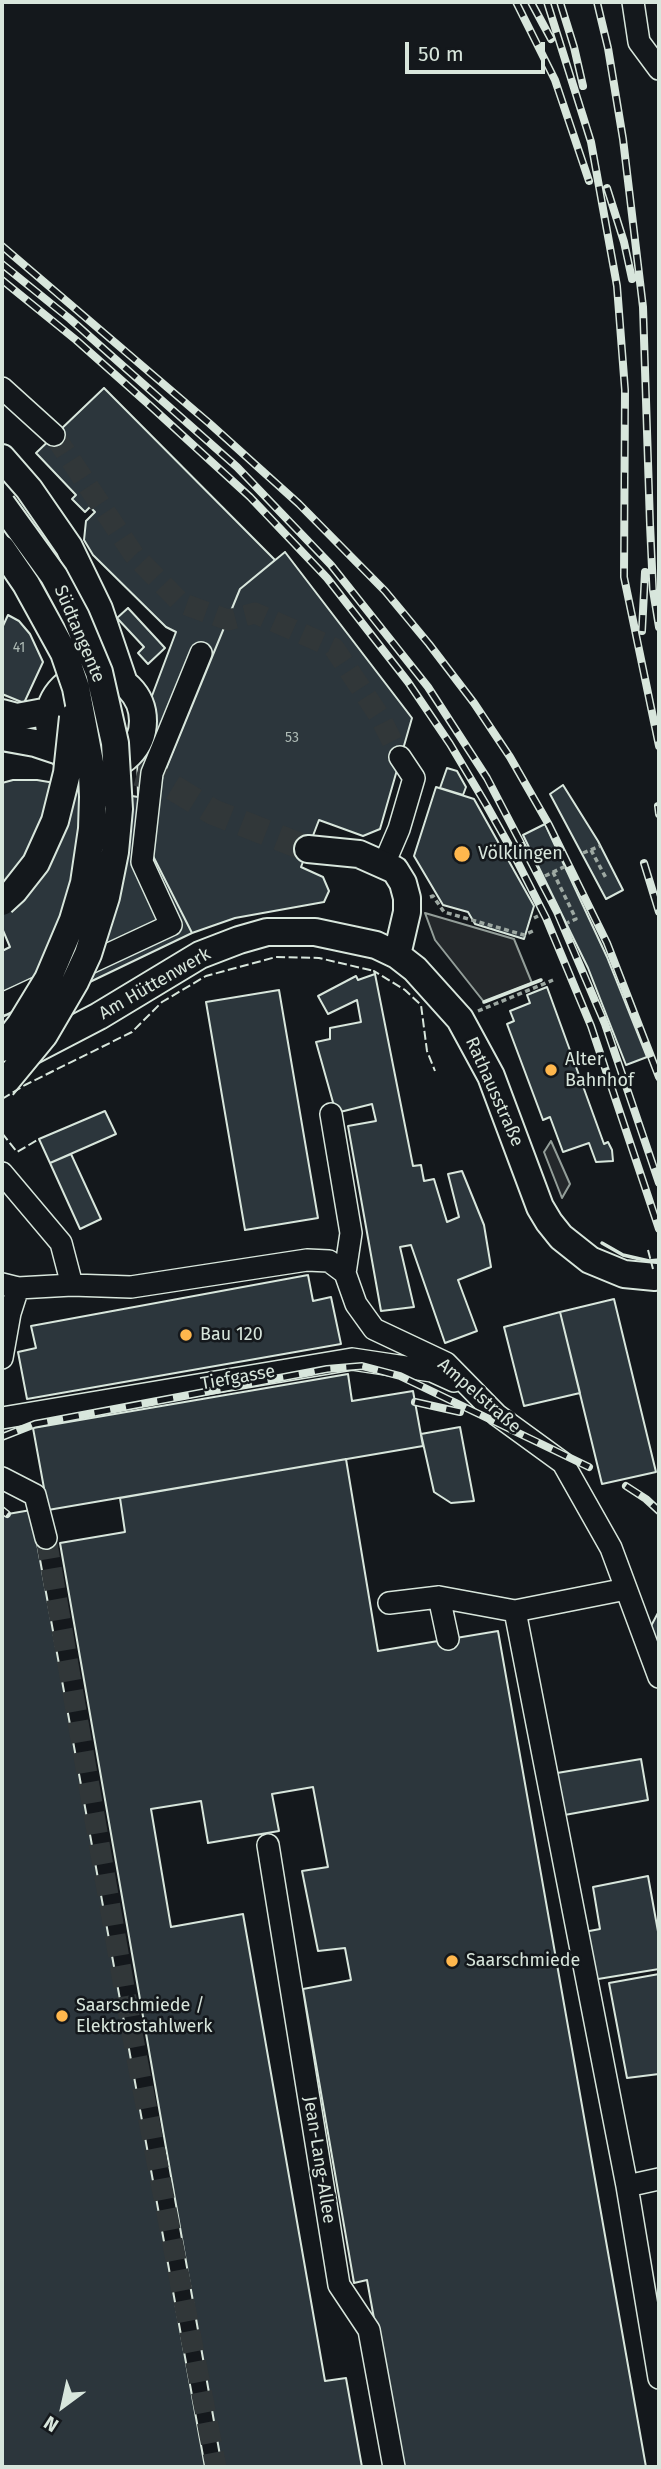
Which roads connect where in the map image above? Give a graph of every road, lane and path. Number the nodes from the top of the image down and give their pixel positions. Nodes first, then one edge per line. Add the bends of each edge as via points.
1 (633, 2) edge
2 (659, 69) edge
3 (2, 388) edge
4 (54, 435) tunnel mouth
5 (2, 458) edge
6 (2, 504) edge
7 (2, 540) edge
8 (2, 549) edge
9 (201, 653) dead end
10 (124, 683) junction
11 (71, 685) junction
12 (49, 711) junction
13 (2, 713) edge
14 (5, 740) edge
15 (59, 751) junction
16 (400, 757) tunnel mouth
17 (600, 846) dead end
18 (308, 849) tunnel mouth
19 (591, 849) junction
20 (583, 853) dead end
21 (384, 864) junction
22 (566, 866) dead end
23 (553, 872) junction
24 (545, 876) dead end
25 (606, 877) dead end
26 (430, 897) dead end
27 (2, 902) edge
28 (567, 923) dead end
29 (535, 930) dead end
30 (397, 955) junction
31 (553, 980) dead end
32 (2, 1003) edge
33 (490, 1006) dead end
34 (2, 1048) edge
35 (2, 1067) edge
36 (2, 1086) edge
37 (331, 1114) dead end
38 (2, 1173) edge
39 (345, 1273) junction
40 (655, 1277) dead end
41 (72, 1285) junction
42 (10, 1286) edge
43 (2, 1358) edge
44 (472, 1389) junction
45 (2, 1418) edge
46 (2, 1478) edge
47 (46, 1538) tunnel mouth
48 (626, 1589) junction
49 (439, 1597) junction
50 (389, 1602) dead end
51 (515, 1611) junction
52 (448, 1639) dead end
53 (659, 1677) edge
54 (268, 1845) dead end
55 (659, 2179) edge
56 (627, 2186) junction
57 (659, 2378) edge
58 (394, 2467) edge

1 - 2 street via 639,41
3 - 4 street
5 - 10 main road via 69,547 99,609
6 - 36 main road, Südtangente, bridge via 54,576 99,672 115,743 119,808 108,886 88,954 44,1035
7 - 11 street
8 - 11 main road, Südtangente, bridge via 48,621 64,653
9 - 32 street via 152,773 142,862 172,925
10 - 11 main road via 94,673 76,677
10 - 15 main road via 143,712 141,754 111,766 89,768
11 - 12 main road via 57,695
11 - 27 main road, bridge via 67,772 55,821 36,863
11 - 34 main road, Südtangente, bridge via 92,773 92,829 84,883 74,920 48,979
12 - 13 main road via 17,717
12 - 15 main road via 50,730
14 - 15 main road
16 - 21 street via 414,778
17 - 19 path
18 - 21 main road via 359,854
19 - 20 path
19 - 25 path
21 - 30 main road via 395,870 407,898
22 - 23 path
23 - 24 path
23 - 28 path via 576,919
26 - 29 path via 444,912 524,937
30 - 35 main road, Am Hüttenwerk via 376,945 315,932 267,932 200,955
30 - 40 main road, Rathausstraße via 421,974 460,1019 491,1076 540,1207 561,1237 590,1260 624,1274
31 - 33 path
37 - 39 street via 351,1233
38 - 41 street via 61,1243
39 - 41 street via 329,1261 307,1260 131,1287
39 - 44 street, Ampelstraße via 356,1304 374,1329 446,1363
41 - 42 street
42 - 43 street
44 - 45 street, Tiefgasse via 432,1371 352,1359
44 - 48 street, Ampelstraße via 497,1415 563,1463 611,1548
46 - 47 street via 35,1495
48 - 51 street
48 - 53 street, Ampelstraße
49 - 50 street
49 - 51 street
49 - 52 street
51 - 56 street
54 - 58 street, Jean-Lang-Allee via 339,2285 369,2330
55 - 56 street
56 - 57 street

